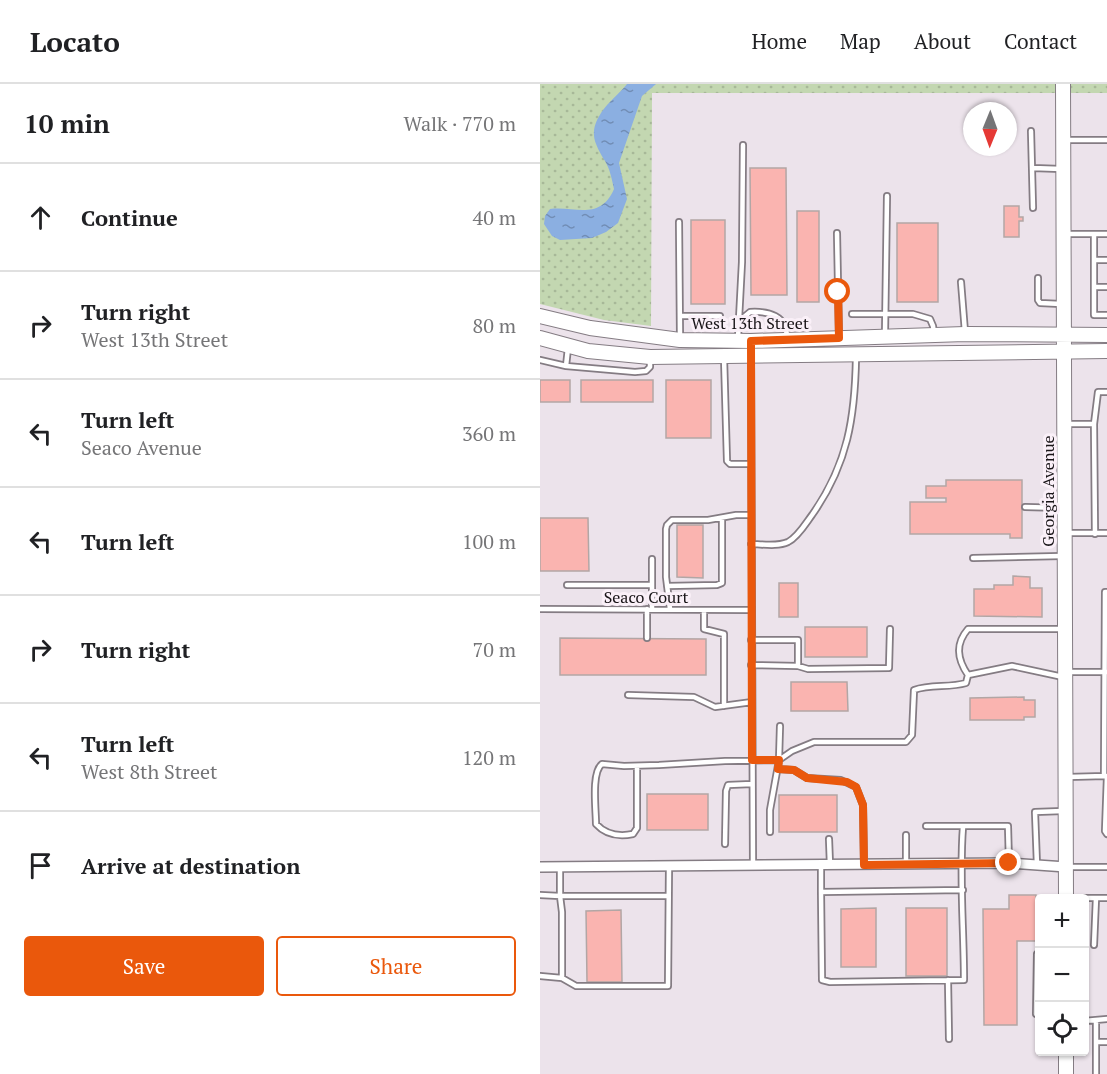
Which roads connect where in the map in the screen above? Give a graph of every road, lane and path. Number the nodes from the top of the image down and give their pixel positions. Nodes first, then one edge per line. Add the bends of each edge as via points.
1 (1064, 84) edge
2 (1031, 131) dead end
3 (1064, 140) junction
4 (1107, 140) edge
5 (743, 145) dead end
6 (1032, 168) junction
7 (1064, 168) junction
8 (887, 196) dead end
9 (1033, 208) dead end
10 (679, 222) dead end
11 (837, 234) dead end
12 (1064, 234) junction
13 (1094, 234) junction
14 (1107, 234) edge
15 (1094, 260) junction
16 (1107, 260) edge
17 (1038, 278) dead end
18 (961, 282) dead end
19 (1094, 287) junction
20 (1107, 287) edge
21 (1064, 304) junction
22 (852, 314) dead end
23 (885, 314) junction
24 (1107, 315) edge
25 (540, 316) edge
26 (680, 316) junction
27 (720, 316) dead end
28 (738, 322) junction
29 (965, 334) junction
30 (934, 335) junction
31 (1064, 335) junction
32 (1107, 335) edge
33 (885, 337) junction
34 (540, 338) edge
35 (839, 338) junction
36 (680, 340) junction
37 (787, 340) junction
38 (745, 341) junction
39 (568, 346) junction
40 (1064, 350) junction
41 (588, 351) junction
42 (1107, 351) edge
43 (856, 354) junction
44 (620, 355) junction
45 (724, 356) junction
46 (751, 356) junction
47 (650, 357) junction
48 (540, 360) edge
49 (566, 366) junction
50 (586, 368) junction
51 (618, 371) junction
52 (1107, 392) edge
53 (1064, 424) junction
54 (1094, 424) junction
55 (751, 464) junction
56 (1025, 507) dead end
57 (1064, 508) junction
58 (751, 515) junction
59 (722, 518) junction
60 (1065, 533) junction
61 (1107, 533) edge
62 (1095, 534) junction
63 (751, 544) junction
64 (1065, 555) junction
65 (972, 558) dead end
66 (652, 559) dead end
67 (567, 585) dead end
68 (652, 585) junction
69 (667, 586) junction
70 (1107, 592) edge
71 (540, 609) edge
72 (650, 609) junction
73 (670, 609) junction
74 (704, 610) junction
75 (751, 610) junction
76 (1065, 628) junction
77 (890, 629) dead end
78 (647, 638) dead end
79 (751, 640) junction
80 (751, 665) junction
81 (798, 666) junction
82 (1106, 672) edge
83 (968, 675) junction
84 (1065, 675) junction
85 (628, 695) dead end
86 (752, 702) junction
87 (724, 706) junction
88 (780, 726) dead end
89 (752, 760) junction
90 (779, 760) junction
91 (637, 766) junction
92 (778, 769) junction
93 (1106, 776) edge
94 (1065, 777) junction
95 (752, 784) junction
96 (1065, 811) junction
97 (926, 826) dead end
98 (963, 827) junction
99 (770, 832) dead end
100 (1107, 834) edge
101 (906, 835) dead end
102 (829, 839) dead end
103 (725, 844) dead end
104 (1009, 863) junction
105 (906, 864) junction
106 (960, 864) junction
107 (825, 865) junction
108 (864, 865) junction
109 (1037, 865) junction
110 (753, 866) junction
111 (540, 867) edge
112 (560, 867) junction
113 (669, 867) junction
114 (1066, 867) junction
115 (1107, 867) edge
116 (963, 890) junction
117 (821, 892) junction
118 (1066, 894) edge
119 (540, 895) edge
120 (560, 896) junction
121 (668, 896) junction
122 (1089, 898) edge
123 (1096, 898) junction
124 (1107, 898) edge
125 (1094, 945) dead end
126 (540, 976) edge
127 (562, 978) junction
128 (948, 980) junction
129 (1107, 1019) edge
130 (1089, 1021) edge
131 (1096, 1021) junction
132 (949, 1039) dead end
133 (1096, 1042) junction
134 (1107, 1042) edge
135 (1066, 1056) edge
136 (1066, 1074) edge
137 (1096, 1074) edge

1 - 3 main road, Georgia Avenue
2 - 6 lane
3 - 4 lane
3 - 7 main road, Georgia Avenue
5 - 28 lane
6 - 7 lane
6 - 9 lane
7 - 12 main road, Georgia Avenue
8 - 23 lane
10 - 26 lane
11 - 35 lane
12 - 13 lane
12 - 21 main road, Georgia Avenue
13 - 14 lane
13 - 15 lane
15 - 16 lane
15 - 19 lane
17 - 21 lane via 1040,303
18 - 29 lane
19 - 20 lane
19 - 24 lane via 1094,315
21 - 31 main road, Georgia Avenue
22 - 23 lane
23 - 30 lane via 913,314 930,319
23 - 33 lane
25 - 36 main road, West 13th Street via 590,328
26 - 27 lane
26 - 36 lane
28 - 37 lane via 750,312 769,311 782,322
28 - 38 lane
29 - 30 main road, West 13th Street
29 - 31 main road, West 13th Street
30 - 33 main road, West 13th Street
31 - 32 main road, West 13th Street
31 - 40 main road, Georgia Avenue
33 - 35 main road, West 13th Street
34 - 39 main road, West 13th Street
35 - 37 main road, West 13th Street
36 - 38 main road, West 13th Street
37 - 38 main road, West 13th Street
38 - 46 lane
39 - 41 main road, West 13th Street
39 - 49 lane
40 - 42 main road, West 13th Street
40 - 43 main road, West 13th Street
40 - 53 main road, Georgia Avenue
41 - 44 main road, West 13th Street
41 - 50 lane
43 - 46 main road, West 13th Street
43 - 63 lane via 854,412 826,495 789,542
44 - 47 main road, West 13th Street
44 - 51 lane
45 - 46 main road, West 13th Street
45 - 47 main road, West 13th Street
45 - 55 lane via 727,461
46 - 55 lane
47 - 51 lane via 646,371
48 - 49 lane
49 - 50 lane
50 - 51 lane
52 - 54 lane via 1098,392
53 - 54 lane
53 - 57 main road, Georgia Avenue
54 - 62 lane
55 - 58 lane
56 - 57 lane
57 - 60 main road, Georgia Avenue
58 - 59 lane
58 - 63 lane
59 - 69 lane via 672,520 667,525
59 - 69 lane via 722,583
60 - 62 lane
60 - 64 main road, Georgia Avenue
61 - 62 lane
63 - 75 lane
64 - 65 lane
64 - 76 main road, Georgia Avenue
66 - 68 lane
67 - 68 lane
68 - 72 lane
69 - 73 lane
70 - 82 lane
71 - 72 lane, Seaco Court
72 - 73 lane, Seaco Court
72 - 78 lane
73 - 74 lane, Seaco Court
74 - 75 lane, Seaco Court
74 - 87 lane via 704,629 724,634
75 - 79 lane
76 - 83 lane via 968,629 958,650
76 - 84 main road, Georgia Avenue
77 - 81 lane via 889,668
79 - 80 lane
79 - 81 lane via 798,640
80 - 81 lane
80 - 86 lane
82 - 84 lane
82 - 93 lane
83 - 84 lane via 1012,666
83 - 90 lane via 966,683 958,686 914,690 912,735 906,742 814,742
84 - 94 main road, Georgia Avenue
85 - 87 lane via 694,697 711,706
86 - 87 lane
86 - 89 lane
88 - 90 lane
89 - 90 lane
89 - 91 lane
89 - 95 lane
90 - 92 lane
91 - 91 lane via 597,767 596,824 602,831 611,835 633,834 637,828
92 - 99 lane
92 - 108 lane via 856,787 863,805
93 - 94 lane
93 - 100 lane
94 - 96 main road, Georgia Avenue
95 - 103 lane via 728,785
95 - 110 lane
96 - 109 lane via 1035,812
96 - 114 main road, Georgia Avenue
97 - 98 lane
98 - 104 lane via 1008,825
98 - 106 lane
101 - 105 lane
102 - 107 lane
104 - 106 street
104 - 109 street
105 - 106 street
105 - 108 street
106 - 116 lane
107 - 108 street
107 - 110 street
107 - 117 lane
109 - 114 street
110 - 113 street
111 - 112 street
112 - 113 street
112 - 120 lane
113 - 121 lane
114 - 115 lane
114 - 118 main road, Georgia Avenue
116 - 117 lane
116 - 128 lane via 964,980
117 - 128 lane via 822,980
119 - 120 lane
120 - 121 lane
120 - 127 lane
121 - 127 lane via 668,986 576,986
122 - 123 lane
123 - 124 lane
123 - 125 lane
126 - 127 lane
128 - 132 lane
129 - 131 lane
130 - 131 lane
131 - 133 lane
133 - 134 lane
133 - 137 lane
135 - 136 main road

